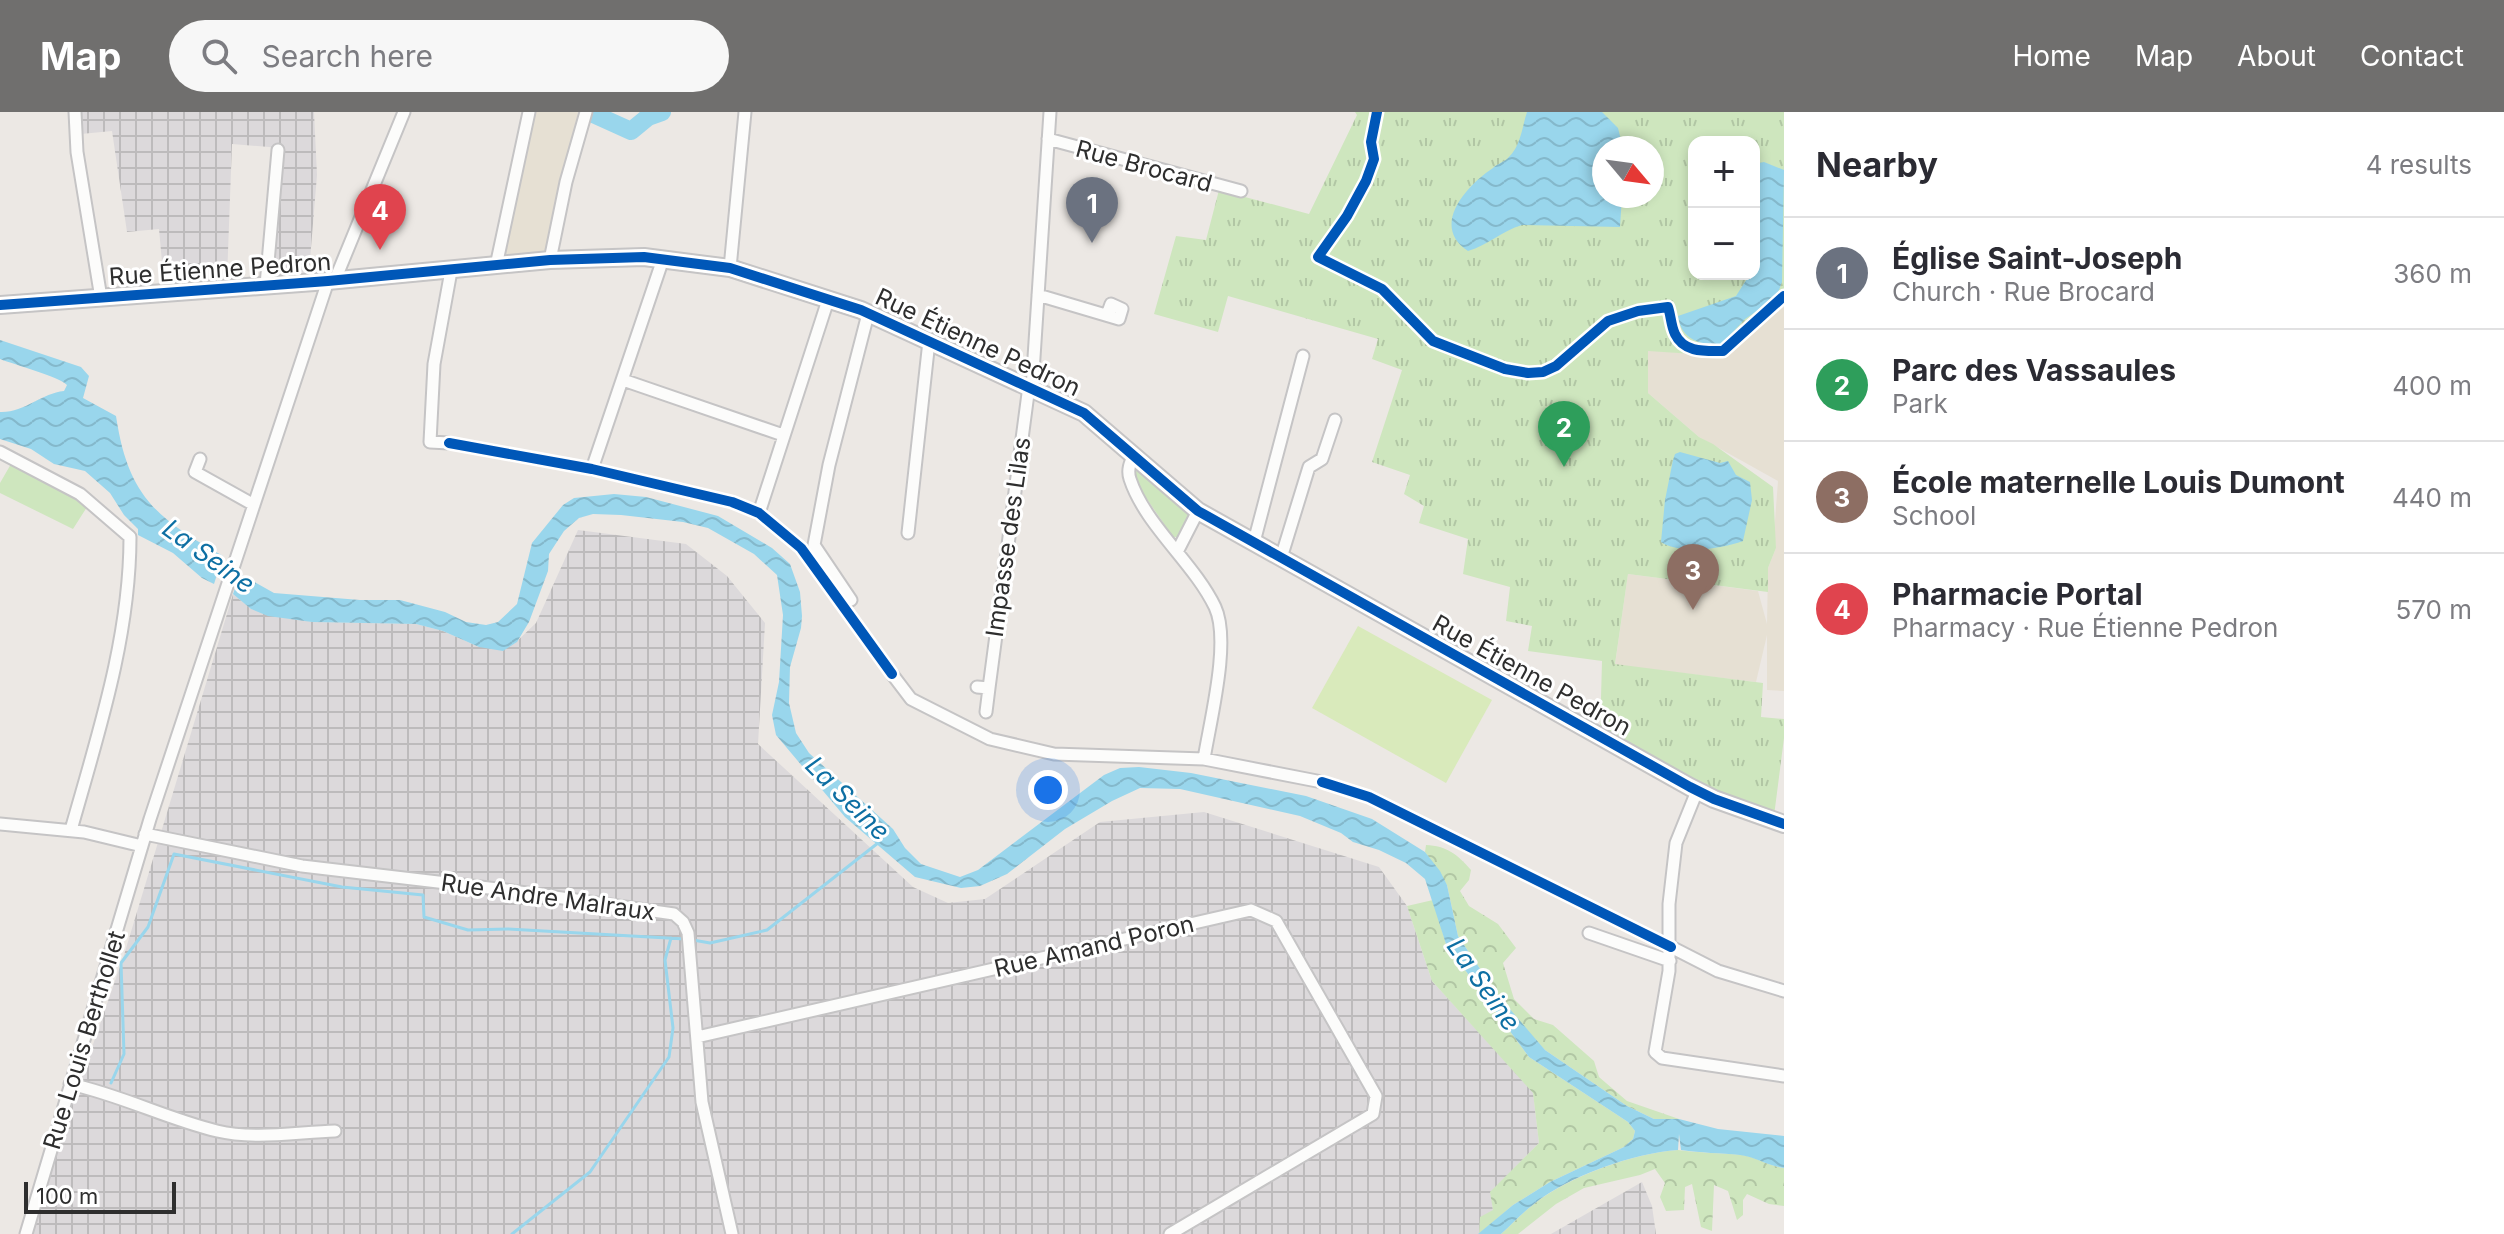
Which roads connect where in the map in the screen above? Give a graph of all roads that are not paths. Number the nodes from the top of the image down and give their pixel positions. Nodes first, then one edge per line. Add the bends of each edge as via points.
1 (75, 112) edge
2 (404, 112) edge
3 (529, 112) edge
4 (745, 112) edge
5 (1050, 112) edge
6 (585, 113) edge
7 (1048, 139) junction
8 (278, 150) dead end
9 (1241, 191) dead end
10 (663, 259) junction
11 (550, 260) junction
12 (496, 266) junction
13 (730, 268) junction
14 (451, 271) junction
15 (331, 281) junction
16 (266, 285) junction
17 (1038, 295) junction
18 (101, 298) junction
19 (828, 300) junction
20 (0, 305) edge
21 (868, 314) junction
22 (1107, 315) dead end
23 (929, 341) junction
24 (1303, 356) dead end
25 (623, 380) junction
26 (1030, 387) junction
27 (1335, 420) dead end
28 (783, 435) junction
29 (449, 443) dead end
30 (0, 452) edge
31 (1134, 455) junction
32 (200, 459) dead end
33 (592, 469) dead end
34 (254, 505) junction
35 (1198, 511) junction
36 (759, 513) dead end
37 (908, 533) dead end
38 (1254, 542) junction
39 (1177, 552) junction
40 (1281, 558) junction
41 (851, 600) dead end
42 (892, 674) dead end
43 (986, 712) dead end
44 (1204, 759) junction
45 (1322, 782) dead end
46 (1697, 791) junction
47 (0, 824) edge
48 (1784, 824) edge
49 (71, 830) junction
50 (144, 840) junction
51 (1589, 933) dead end
52 (1671, 947) junction
53 (1670, 961) junction
54 (1784, 991) edge
55 (697, 1037) junction
56 (1784, 1076) edge
57 (70, 1084) junction
58 (335, 1131) dead end
59 (26, 1234) edge
60 (732, 1234) edge
61 (1170, 1234) edge

1 - 18 street
2 - 15 street, Rue Louis Berthollet
3 - 12 street
4 - 13 street
5 - 7 street, Rue Brocard
6 - 11 street
7 - 9 street, Rue Brocard
7 - 17 street, Rue Brocard
8 - 16 street
10 - 11 street, Rue Étienne Pedron
10 - 13 street, Rue Étienne Pedron
10 - 25 street
11 - 12 street, Rue Étienne Pedron
12 - 14 street, Rue Étienne Pedron
13 - 19 street, Rue Étienne Pedron
14 - 15 street, Rue Étienne Pedron
14 - 29 street via 434,364 430,442
15 - 16 street, Rue Étienne Pedron
15 - 34 street, Rue Louis Berthollet
16 - 18 street, Rue Étienne Pedron
17 - 22 street
17 - 26 street, Rue Brocard
18 - 20 street, Rue Étienne Pedron
19 - 21 street, Rue Étienne Pedron
19 - 28 street
21 - 23 street, Rue Étienne Pedron
21 - 41 street via 814,545
23 - 26 street, Rue Étienne Pedron
23 - 37 street
24 - 38 street
25 - 28 street
25 - 33 street
26 - 31 street, Rue Étienne Pedron via 1084,413
26 - 43 street, Impasse des Lilas via 983,688
27 - 40 street via 1322,459 1309,467
28 - 36 street
30 - 49 street via 80,494 130,537 130,572 112,685
31 - 35 street, Rue Étienne Pedron
31 - 39 street via 1129,478
32 - 34 street via 195,472
34 - 50 street, Rue Louis Berthollet
35 - 38 street, Rue Étienne Pedron
35 - 39 street
38 - 40 street, Rue Étienne Pedron
39 - 44 street via 1215,606 1222,626
40 - 46 street, Rue Étienne Pedron
42 - 44 street via 911,699 990,739 1054,754
44 - 45 street
46 - 48 street, Rue Étienne Pedron
46 - 52 street via 1676,843 1669,904
47 - 49 street, Rue Andre Malraux
49 - 50 street, Rue Andre Malraux
50 - 55 street, Rue Andre Malraux via 674,914 688,933
50 - 57 street, Rue Louis Berthollet
51 - 53 street
52 - 53 street
52 - 54 street via 1718,971
53 - 56 street via 1655,1052 1662,1058
55 - 60 street, Rue Andre Malraux via 702,1102
55 - 61 street, Rue Amand Poron via 1251,910 1276,921 1376,1096 1373,1114
57 - 58 street via 219,1132
57 - 59 street, Rue Louis Berthollet via 47,1147

